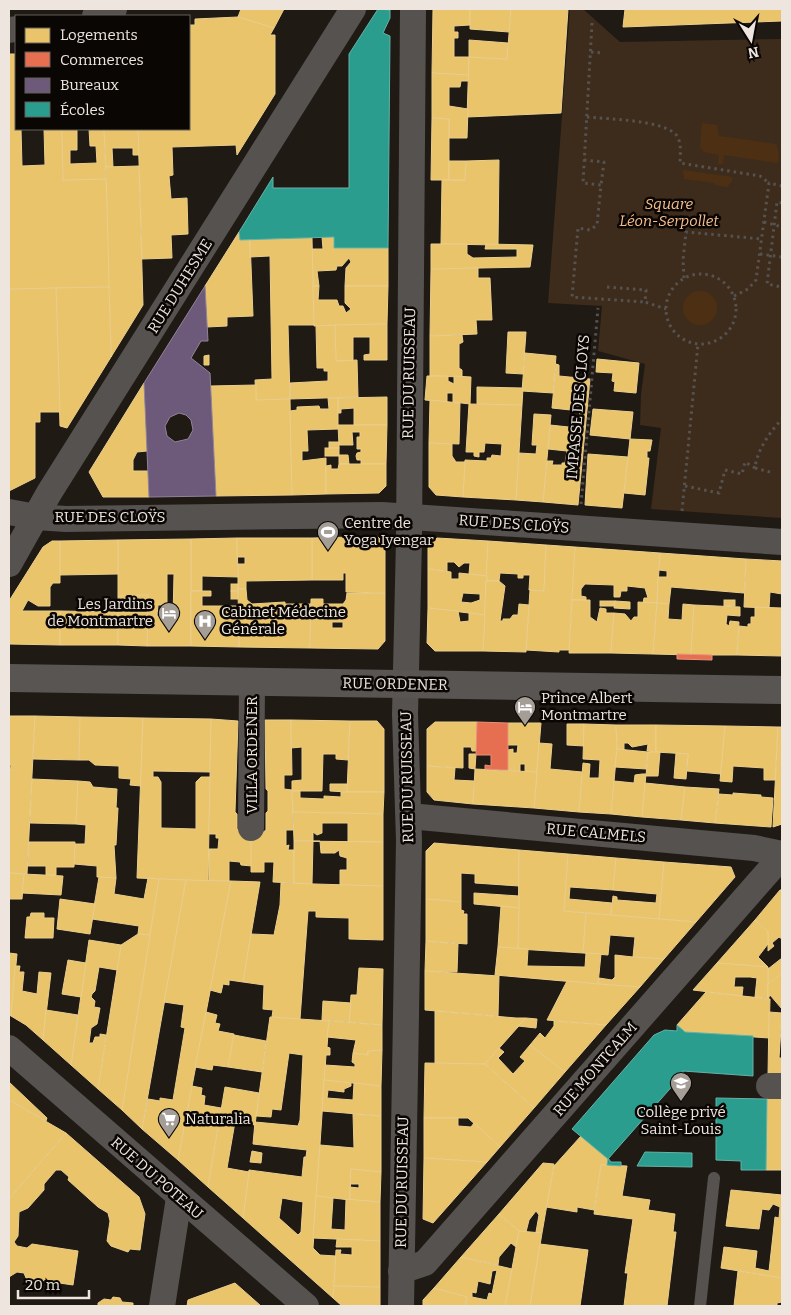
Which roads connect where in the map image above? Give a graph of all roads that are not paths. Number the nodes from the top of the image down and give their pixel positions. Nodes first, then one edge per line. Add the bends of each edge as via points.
1 (114, 9) edge
2 (352, 9) edge
3 (413, 9) edge
4 (98, 15) edge
5 (9, 512) edge
6 (408, 516) junction
7 (36, 517) junction
8 (782, 542) edge
9 (9, 564) edge
10 (9, 678) edge
11 (252, 681) junction
12 (406, 684) junction
13 (782, 690) edge
14 (409, 816) junction
15 (251, 828) dead end
16 (782, 855) edge
17 (9, 1048) edge
18 (714, 1178) dead end
19 (179, 1198) junction
20 (401, 1271) junction
21 (162, 1306) edge
22 (306, 1306) edge
23 (401, 1306) edge
24 (700, 1306) edge

1 - 4 street
2 - 7 street, RUE DUHESME
3 - 6 street, RUE DU RUISSEAU
5 - 7 street, RUE DES CLOŸS
6 - 7 street, RUE DES CLOŸS
6 - 8 street, RUE DES CLOŸS
6 - 12 street, RUE DU RUISSEAU
7 - 9 street, RUE DUHESME
10 - 11 main road, RUE ORDENER
11 - 12 main road, RUE ORDENER
11 - 15 street, VILLA ORDENER
12 - 13 main road, RUE ORDENER
12 - 14 street, RUE DU RUISSEAU
14 - 16 street, RUE CALMELS via 744,847
14 - 20 street, RUE DU RUISSEAU
16 - 20 street, RUE MONTCALM via 425,1263
17 - 19 street, RUE DU POTEAU
18 - 24 lane
19 - 21 street
19 - 22 street, RUE DU POTEAU
20 - 23 street, RUE DU RUISSEAU

